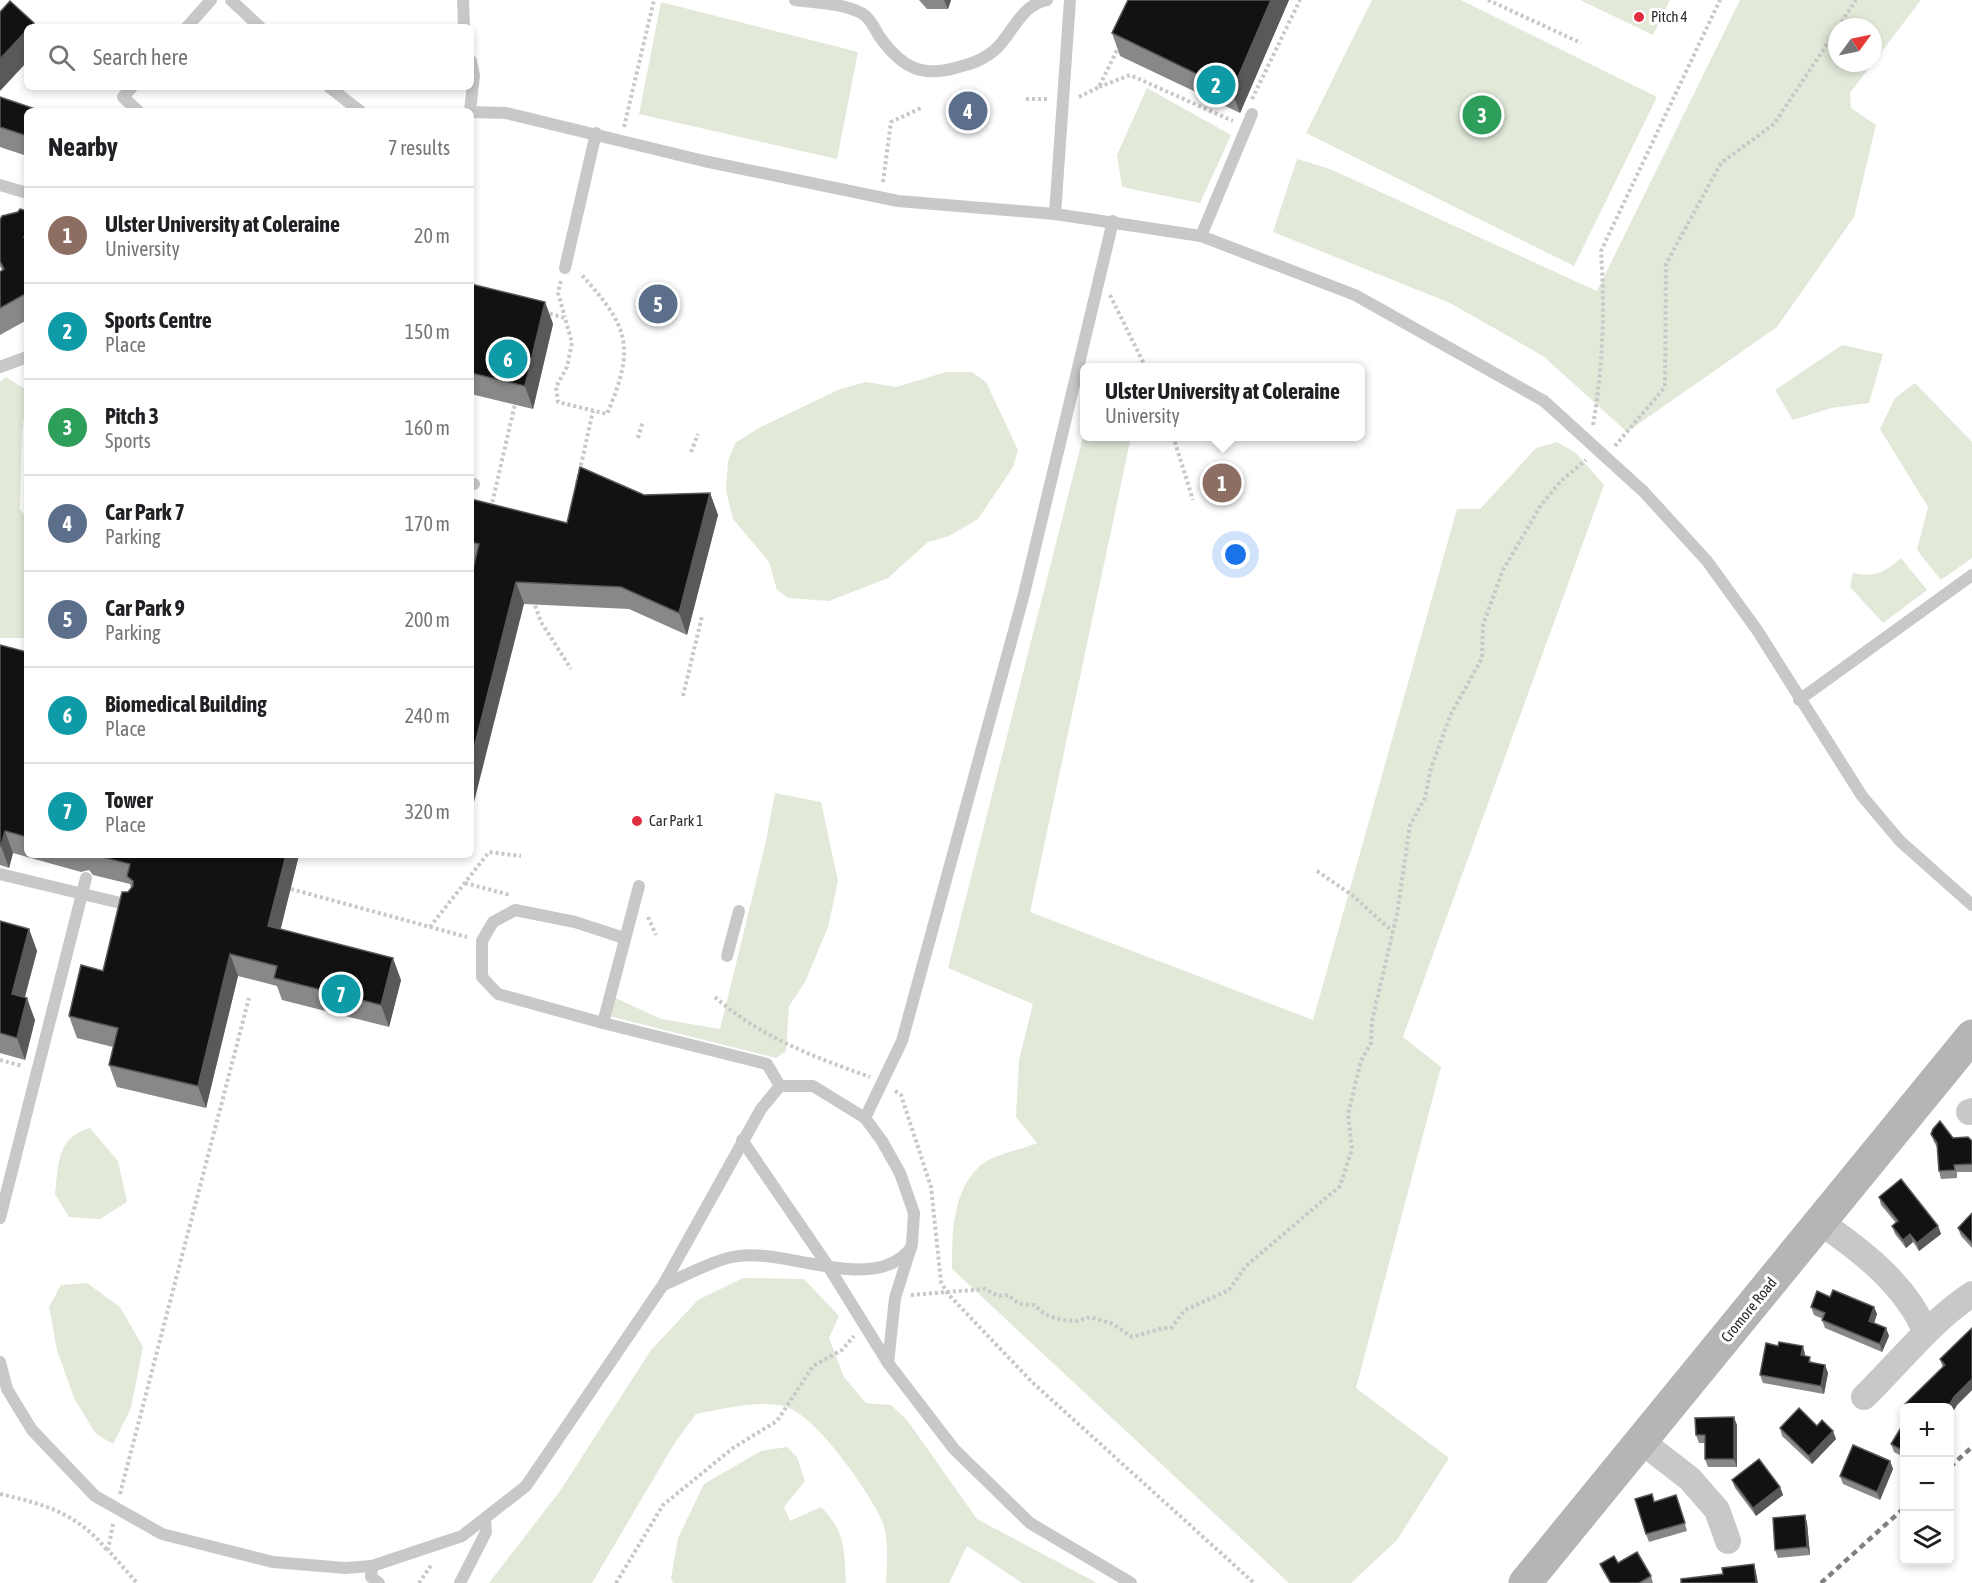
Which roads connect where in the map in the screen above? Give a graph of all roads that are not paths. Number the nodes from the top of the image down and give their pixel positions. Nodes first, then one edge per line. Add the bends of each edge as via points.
1 (212, 0) edge
2 (231, 0) edge
3 (463, 0) edge
4 (795, 0) edge
5 (1047, 0) edge
6 (1070, 0) edge
7 (190, 24) edge
8 (257, 24) edge
9 (464, 24) edge
10 (129, 90) edge
11 (333, 90) edge
12 (473, 90) edge
13 (135, 108) edge
14 (356, 108) edge
15 (471, 108) edge
16 (1252, 108) road end
17 (474, 111) edge
18 (596, 133) junction
19 (0, 185) edge
20 (24, 192) edge
21 (1055, 214) junction
22 (1113, 221) junction
23 (1201, 236) junction
24 (566, 268) road end
25 (24, 358) edge
26 (0, 367) edge
27 (1972, 574) edge
28 (1798, 699) junction
29 (0, 874) edge
30 (86, 878) dead end
31 (639, 886) dead end
32 (83, 894) junction
33 (1972, 905) edge
34 (133, 906) edge
35 (739, 911) dead end
36 (624, 939) junction
37 (727, 956) dead end
38 (603, 1023) junction
39 (1972, 1036) edge
40 (780, 1086) junction
41 (865, 1118) junction
42 (742, 1140) junction
43 (0, 1218) edge
44 (1821, 1222) junction
45 (912, 1244) junction
46 (828, 1266) junction
47 (663, 1285) junction
48 (1972, 1294) edge
49 (1925, 1331) junction
50 (0, 1362) edge
51 (888, 1363) junction
52 (1864, 1397) dead end
53 (1641, 1441) junction
54 (485, 1520) junction
55 (1728, 1541) dead end
56 (372, 1566) junction
57 (380, 1583) edge
58 (460, 1583) edge
59 (1131, 1583) edge
60 (1525, 1583) edge

1 - 7 lane
2 - 8 lane
3 - 9 lane
4 - 5 lane via 842,7 865,15 900,62 929,71 962,66 988,55 1019,18 1037,2
6 - 21 lane
10 - 13 lane via 123,97
11 - 14 lane
12 - 15 lane
16 - 23 lane
17 - 18 lane via 506,113
18 - 21 lane via 704,161 881,198
18 - 24 lane
19 - 20 lane
21 - 22 lane
22 - 23 lane
22 - 41 lane via 1024,594 902,1041
23 - 28 lane via 1355,295 1544,401 1644,492 1707,561
25 - 26 lane
27 - 28 lane
28 - 33 lane via 1862,796 1900,841
29 - 32 lane
30 - 32 lane
31 - 36 lane
32 - 34 lane
32 - 43 lane
35 - 37 lane
36 - 38 lane
36 - 38 lane via 575,922 515,910 493,922 482,941 482,977 498,994
38 - 40 lane via 767,1064
39 - 44 main road, Cromore Road
40 - 41 lane via 813,1086
40 - 42 lane
41 - 45 lane via 882,1141 906,1189 914,1213
42 - 46 lane
42 - 47 lane
44 - 49 street via 1882,1272 1916,1309
44 - 53 main road, Cromore Road
45 - 46 lane via 909,1251 884,1267
45 - 51 lane via 896,1293
46 - 47 lane via 774,1256 733,1257
46 - 51 lane
47 - 54 lane via 526,1486
48 - 49 street
49 - 52 street via 1909,1353
50 - 56 lane via 7,1389 32,1430 94,1496 162,1534 273,1562 345,1568
51 - 59 lane via 954,1449 1030,1522
53 - 55 street via 1690,1479 1717,1510
53 - 60 main road, Cromore Road
54 - 56 lane via 462,1536
54 - 58 lane via 486,1533
56 - 57 lane via 371,1577

